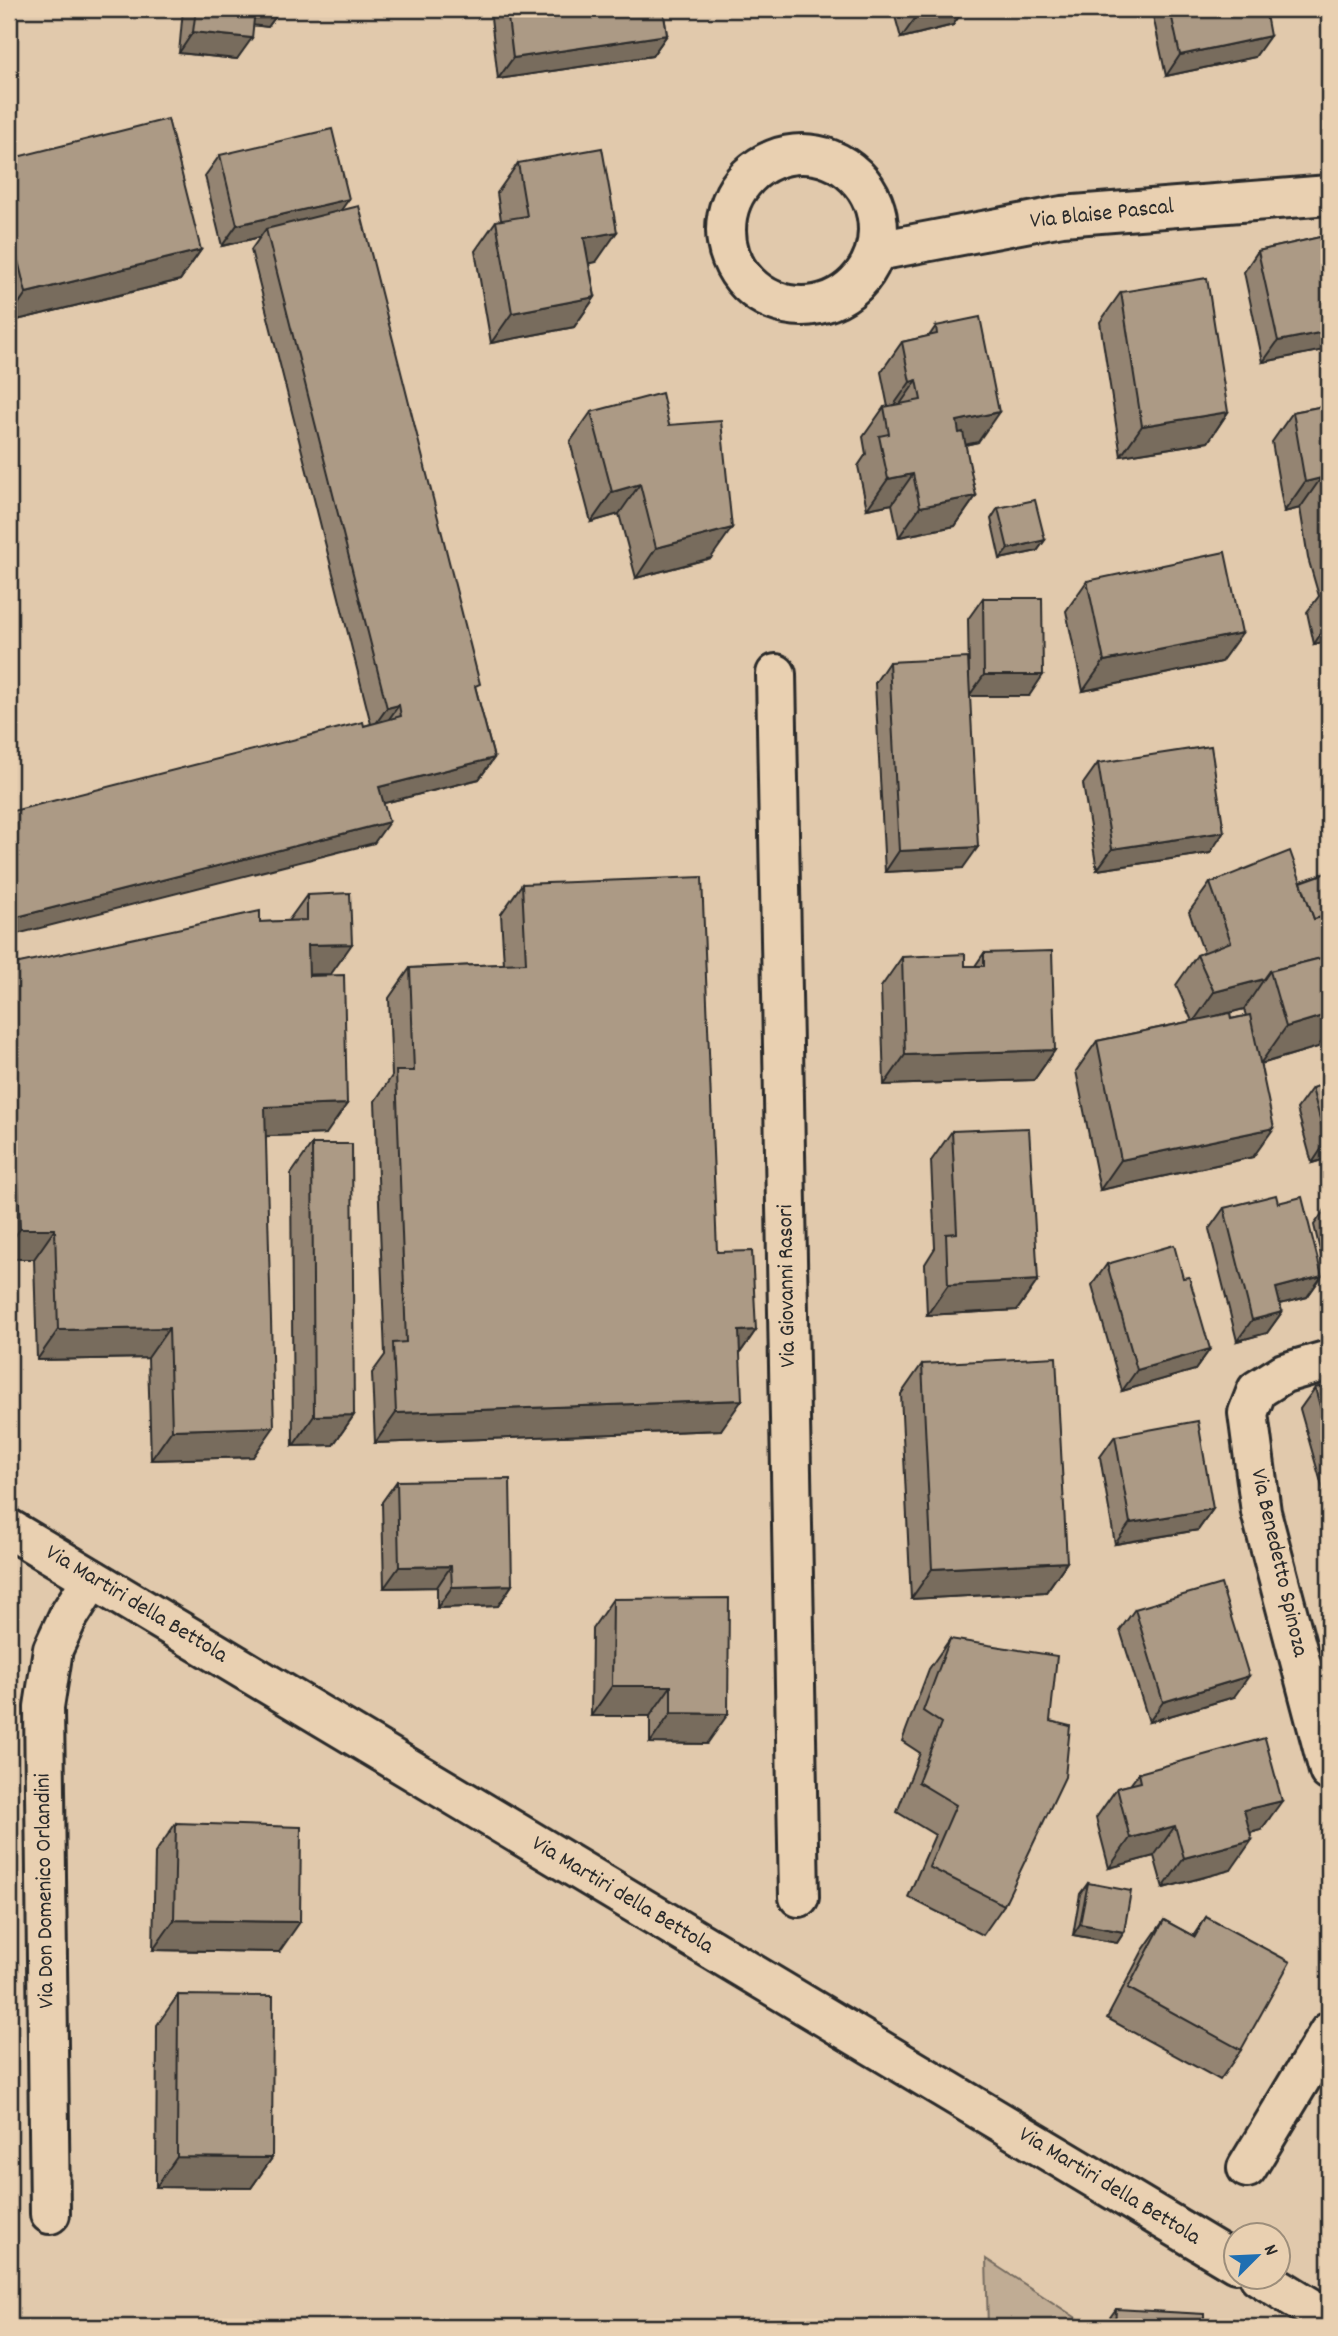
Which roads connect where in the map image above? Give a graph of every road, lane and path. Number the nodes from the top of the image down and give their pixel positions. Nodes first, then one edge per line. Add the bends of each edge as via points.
1 (1329, 195) edge
2 (877, 251) dead end
3 (776, 674) dead end
4 (1329, 1360) edge
5 (9, 1529) edge
6 (92, 1579) junction
7 (1329, 1771) edge
8 (799, 1897) dead end
9 (1329, 2032) edge
10 (1247, 2168) dead end
11 (50, 2214) dead end
12 (1222, 2254) edge
13 (1281, 2290) edge
14 (1329, 2319) edge

1 - 2 street, Via Blaise Pascal via 1062,216
3 - 8 street, Via Giovanni Rasori
4 - 7 street, Via Benedetto Spinoza via 1284,1373 1257,1390 1248,1413 1261,1513
5 - 6 street, Via Martiri della Bettola
6 - 11 street, Via Don Domenico Orlandini via 52,1650 44,1707
6 - 12 street, Via Martiri della Bettola
9 - 10 street
13 - 14 street

